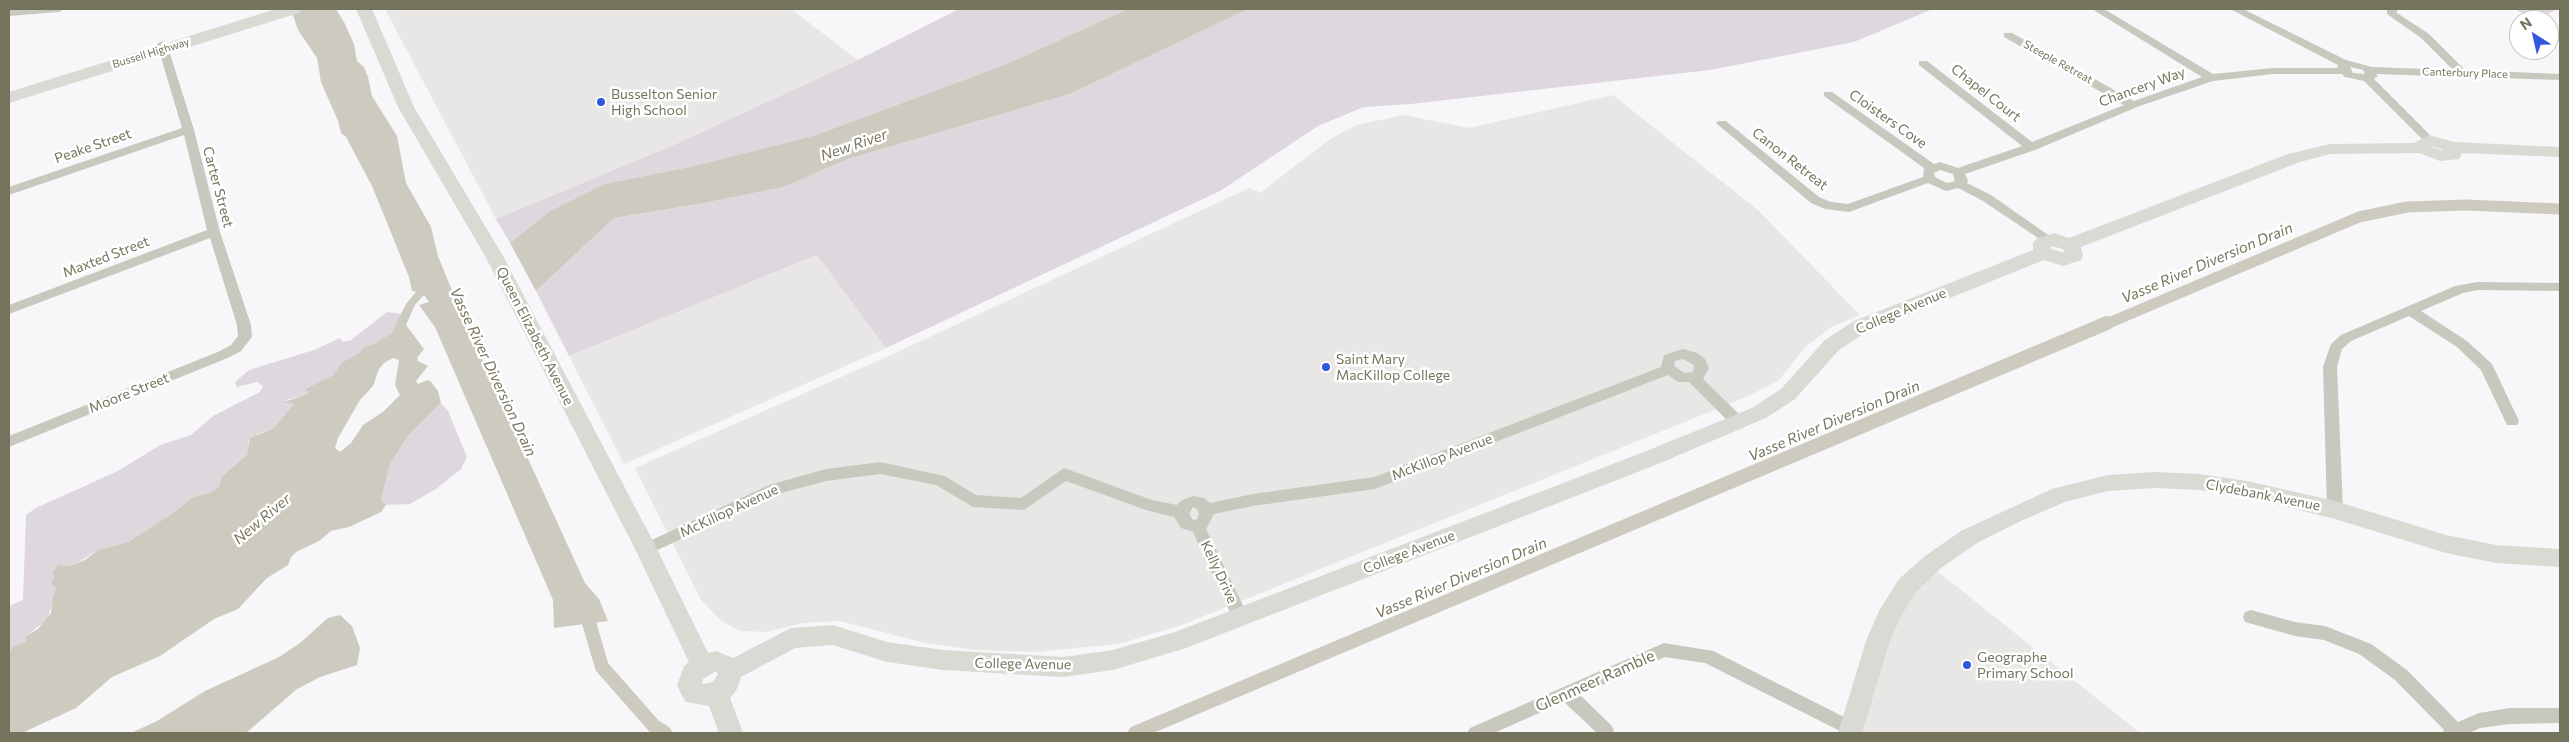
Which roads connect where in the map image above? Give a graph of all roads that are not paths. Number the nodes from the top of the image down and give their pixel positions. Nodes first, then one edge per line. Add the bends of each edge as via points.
1 (59, 9) edge
2 (364, 9) edge
3 (2097, 9) edge
4 (2236, 9) edge
5 (2392, 9) edge
6 (283, 10) edge
7 (9, 13) edge
8 (2008, 35) dead end
9 (163, 47) junction
10 (1923, 63) dead end
11 (2345, 68) junction
12 (2461, 72) junction
13 (2368, 74) junction
14 (2560, 77) edge
15 (2211, 78) junction
16 (9, 92) edge
17 (1828, 94) dead end
18 (9, 98) edge
19 (2133, 105) junction
20 (1722, 123) dead end
21 (188, 130) junction
22 (2426, 144) junction
23 (2031, 147) junction
24 (2560, 152) edge
25 (1930, 173) junction
26 (1959, 178) junction
27 (9, 191) edge
28 (214, 232) junction
29 (2046, 246) junction
30 (2560, 287) edge
31 (9, 310) edge
32 (2411, 311) junction
33 (245, 336) joint
34 (1669, 369) junction
35 (1693, 378) junction
36 (2512, 421) dead end
37 (1738, 422) junction
38 (9, 442) edge
39 (1207, 510) junction
40 (2335, 510) junction
41 (1180, 512) junction
42 (1197, 525) junction
43 (646, 550) junction
44 (2560, 558) edge
45 (2251, 617) dead end
46 (1241, 618) junction
47 (702, 666) junction
48 (730, 671) junction
49 (716, 694) junction
50 (1567, 694) junction
51 (2560, 716) edge
52 (1605, 730) dead end
53 (1850, 731) edge
54 (2453, 732) edge
55 (731, 733) edge
56 (1476, 733) edge

1 - 7 street
2 - 43 street, Queen Elizabeth Avenue via 406,107 494,256
3 - 15 street
4 - 11 street
5 - 12 street via 2392,14 2425,36
6 - 9 main road, Bussell Highway
8 - 19 street, Steeple Retreat
9 - 16 main road, Bussell Highway
9 - 18 main road, Bussell Highway
9 - 21 street, Carter Street
10 - 23 street, Chapel Court
11 - 13 street, Canterbury Place via 2358,64
11 - 15 street, Chancery Way
12 - 13 street, Canterbury Place
12 - 14 street, Canterbury Place
13 - 22 street
15 - 19 street, Chancery Way
17 - 25 street, Cloisters Cove
19 - 23 street, Chancery Way
20 - 25 street, Canon Retreat via 1815,200 1829,206 1849,208
21 - 27 street, Peake Street
21 - 28 street, Carter Street
22 - 24 street via 2431,153 2446,157 2452,155 2451,148
22 - 29 street via 2330,149 2294,158 2069,245 2075,254 2070,259 2058,260
23 - 26 street, Chancery Way
25 - 26 street via 1946,167
25 - 26 street via 1946,187
26 - 29 street
28 - 31 street, Maxted Street
28 - 33 street, Carter Street
29 - 37 street, College Avenue via 1861,326 1832,345 1788,394
30 - 32 street via 2477,286 2447,294
32 - 36 street via 2462,344 2487,367
32 - 40 street via 2346,338 2332,355
33 - 38 street, Moore Street via 236,348 225,354
34 - 35 street via 1677,376
34 - 35 street via 1668,360 1672,356 1692,356 1702,368
34 - 39 street, McKillop Avenue via 1375,483 1253,500
35 - 37 street
37 - 46 street, College Avenue
39 - 41 street via 1194,503
39 - 42 street via 1205,521
40 - 44 street, Clydebank Avenue via 2446,544 2496,554
40 - 53 street, Clydebank Avenue via 2246,489 2155,480 2108,483 2060,495 2015,514 1969,537 1933,562 1908,586 1891,611 1878,641
41 - 42 street via 1184,523
41 - 43 street, McKillop Avenue via 1151,506 1064,474 1024,504 973,502 940,480 880,468 826,475 774,489
42 - 46 street, Kelly Drive
43 - 47 street, Queen Elizabeth Avenue
45 - 54 street via 2325,633 2366,649 2401,675
46 - 48 street, College Avenue via 1113,660 1063,667 943,660 887,652 832,635 791,638
47 - 48 street via 723,663
47 - 49 street via 690,679 691,690 701,696
48 - 49 street via 727,684
49 - 55 street
50 - 52 street
50 - 53 street, Glenmeer Ramble via 1664,650 1707,656
50 - 56 street, Glenmeer Ramble
51 - 54 street via 2510,716 2479,721

